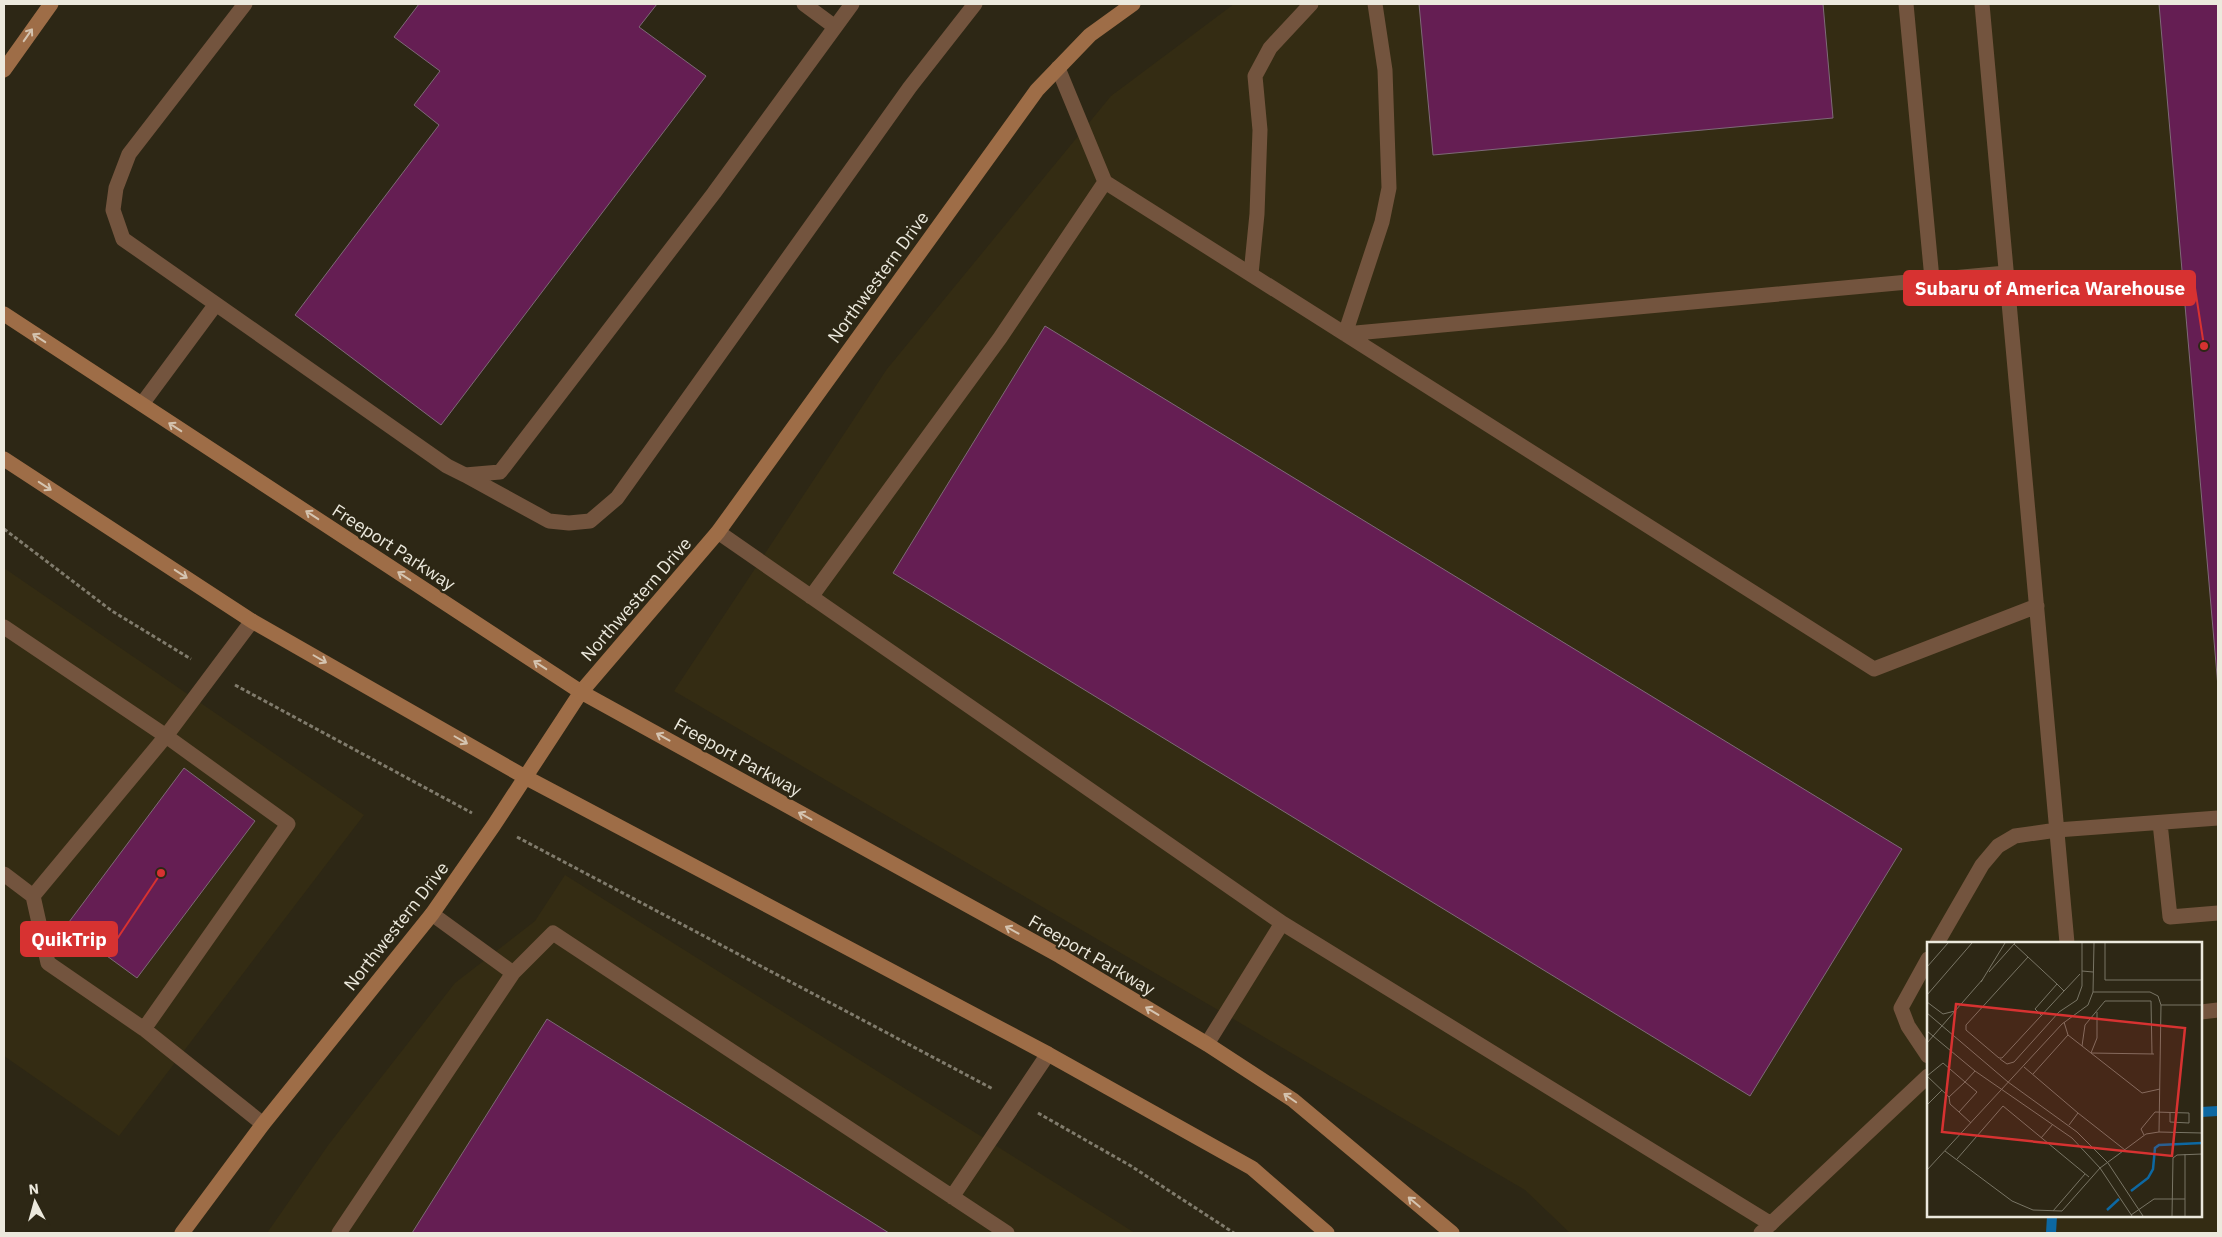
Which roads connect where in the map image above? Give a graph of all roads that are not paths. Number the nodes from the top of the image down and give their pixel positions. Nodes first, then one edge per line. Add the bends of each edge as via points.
1 (51, 4) edge
2 (245, 4) edge
3 (804, 4) edge
4 (852, 4) edge
5 (975, 4) edge
6 (1133, 4) edge
7 (1310, 4) edge
8 (1375, 4) edge
9 (1906, 4) edge
10 (1982, 4) edge
11 (835, 28) junction
12 (5, 68) edge
13 (1058, 68) junction
14 (1105, 182) junction
15 (2006, 273) junction
16 (1251, 274) junction
17 (1932, 279) junction
18 (216, 304) junction
19 (5, 314) edge
20 (1345, 334) junction
21 (142, 404) junction
22 (4, 459) edge
23 (465, 475) junction
24 (718, 532) junction
25 (811, 597) junction
26 (2037, 606) junction
27 (252, 620) junction
28 (4, 627) edge
29 (581, 692) junction
30 (166, 736) junction
31 (525, 777) junction
32 (2218, 818) edge
33 (2160, 823) junction
34 (2057, 830) junction
35 (4, 874) edge
36 (33, 896) junction
37 (2218, 913) edge
38 (432, 914) junction
39 (1282, 923) junction
40 (1938, 942) edge
41 (2068, 942) edge
42 (1927, 961) edge
43 (513, 973) junction
44 (2218, 1010) edge
45 (2202, 1012) edge
46 (144, 1029) junction
47 (1207, 1044) junction
48 (1048, 1054) junction
49 (1927, 1054) edge
50 (1927, 1077) edge
51 (263, 1124) junction
52 (952, 1197) junction
53 (1766, 1229) edge
54 (182, 1233) edge
55 (339, 1233) edge
56 (1007, 1233) edge
57 (1327, 1233) edge
58 (1452, 1233) edge

12 -> 1 main road
2 - 18 lane via 129,154 116,188 113,210 124,239
3 - 11 lane
4 - 11 lane
5 - 23 lane via 910,87 617,498 590,521 549,522
6 - 13 main road, Northwestern Drive via 1090,35
7 - 16 lane via 1270,48 1255,76 1260,130
8 - 20 lane via 1385,70 1389,188 1382,222
9 - 17 lane
10 - 15 lane
11 - 23 lane via 714,193 500,472
13 - 14 lane
13 - 24 main road, Northwestern Drive via 1036,90
14 - 16 lane
14 - 25 lane via 995,345
15 - 17 lane
15 - 26 lane
16 - 20 lane
17 - 20 lane
18 - 21 lane
18 - 23 lane via 447,466
21 -> 19 main road, Freeport Parkway
20 - 26 lane via 1874,669
29 -> 21 main road, Freeport Parkway
22 -> 27 main road
24 - 25 lane
24 - 29 main road, Northwestern Drive
25 - 39 lane
26 - 34 lane
27 - 30 lane
27 -> 31 main road
28 - 30 lane
29 - 31 main road, Northwestern Drive
47 -> 29 main road, Freeport Parkway via 1060,956
30 - 36 lane
30 - 46 lane via 288,824
31 - 38 main road, Northwestern Drive
31 - 48 main road
32 - 33 lane
33 - 34 lane
33 - 37 lane via 2170,917
34 - 40 lane via 2015,836 1998,846 1982,865
34 - 41 lane
35 - 36 lane
36 - 46 lane via 48,963
38 - 43 lane
38 - 51 main road, Northwestern Drive
39 - 47 lane
39 - 53 lane
42 - 49 lane via 1901,1008 1908,1026
43 - 52 lane via 552,933
43 - 55 lane
44 - 45 lane
46 - 51 lane
58 -> 47 main road, Freeport Parkway via 1293,1100
48 - 52 lane
48 - 57 main road via 1252,1168
50 - 53 lane
51 - 54 main road, Northwestern Drive
52 - 56 lane

